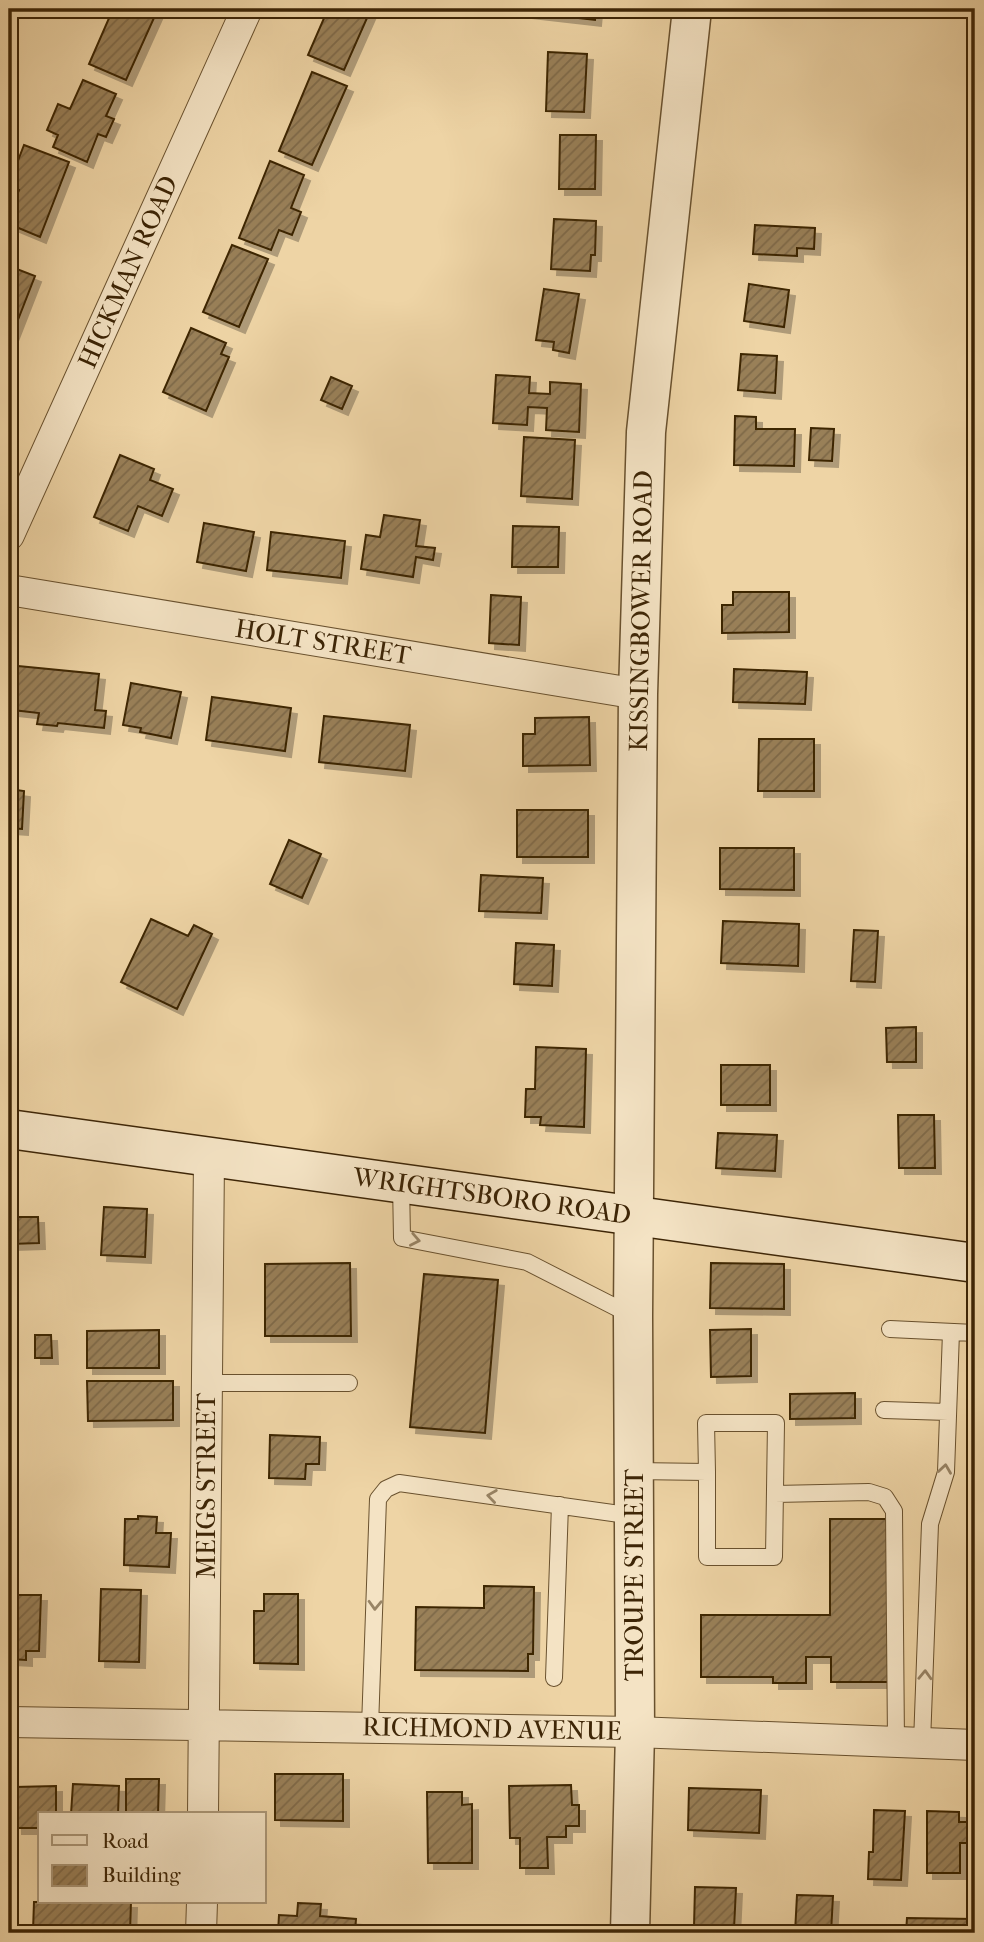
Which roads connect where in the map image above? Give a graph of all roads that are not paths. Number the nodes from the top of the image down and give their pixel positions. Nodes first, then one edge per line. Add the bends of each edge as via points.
1 (247, 9) edge
2 (692, 9) edge
3 (9, 535) edge
4 (9, 590) edge
5 (638, 694) junction
6 (9, 1129) edge
7 (209, 1157) junction
8 (401, 1184) junction
9 (633, 1216) junction
10 (975, 1263) edge
11 (633, 1316) junction
12 (890, 1329) dead end
13 (951, 1332) junction
14 (975, 1333) edge
15 (207, 1383) junction
16 (349, 1384) dead end
17 (884, 1410) dead end
18 (948, 1412) junction
19 (634, 1471) junction
20 (707, 1472) junction
21 (775, 1494) junction
22 (560, 1505) junction
23 (634, 1516) junction
24 (554, 1678) dead end
25 (9, 1722) edge
26 (205, 1724) junction
27 (370, 1727) junction
28 (635, 1732) junction
29 (909, 1743) junction
30 (975, 1745) edge
31 (203, 1812) edge
32 (202, 1904) edge
33 (201, 1933) edge
34 (630, 1933) edge

1 - 3 street, HICKMAN ROAD
2 - 5 street, KISSINGBOWER ROAD via 646,432
4 - 5 street, HOLT STREET
5 - 9 street, KISSINGBOWER ROAD
6 - 7 street, WRIGHTSBORO ROAD
7 - 8 street, WRIGHTSBORO ROAD
7 - 15 street, MEIGS STREET
8 - 9 street, WRIGHTSBORO ROAD
8 -> 11 lane via 402,1238 527,1262
9 - 10 street, WRIGHTSBORO ROAD
9 - 11 street, TROUPE STREET
11 - 19 street, TROUPE STREET
12 - 13 lane
13 - 14 lane
13 - 18 lane
15 - 16 lane
15 - 26 street, MEIGS STREET
17 - 18 lane
29 -> 18 lane via 930,1524 946,1472
19 - 20 lane
19 - 23 street, TROUPE STREET
20 - 21 lane via 706,1423 776,1423
20 - 21 lane via 707,1557 774,1557
21 - 29 lane via 869,1492 885,1497 894,1511
22 - 23 lane
22 - 24 lane
22 -> 27 lane via 398,1482 386,1489 379,1499
23 - 28 street, TROUPE STREET
25 - 26 street, RICHMOND AVENUE
26 - 27 street, RICHMOND AVENUE
26 - 31 street, MEIGS STREET
27 - 28 street, RICHMOND AVENUE
28 - 29 street, RICHMOND AVENUE
28 - 34 street, TROUPE STREET
29 - 30 street, RICHMOND AVENUE
32 - 33 street

